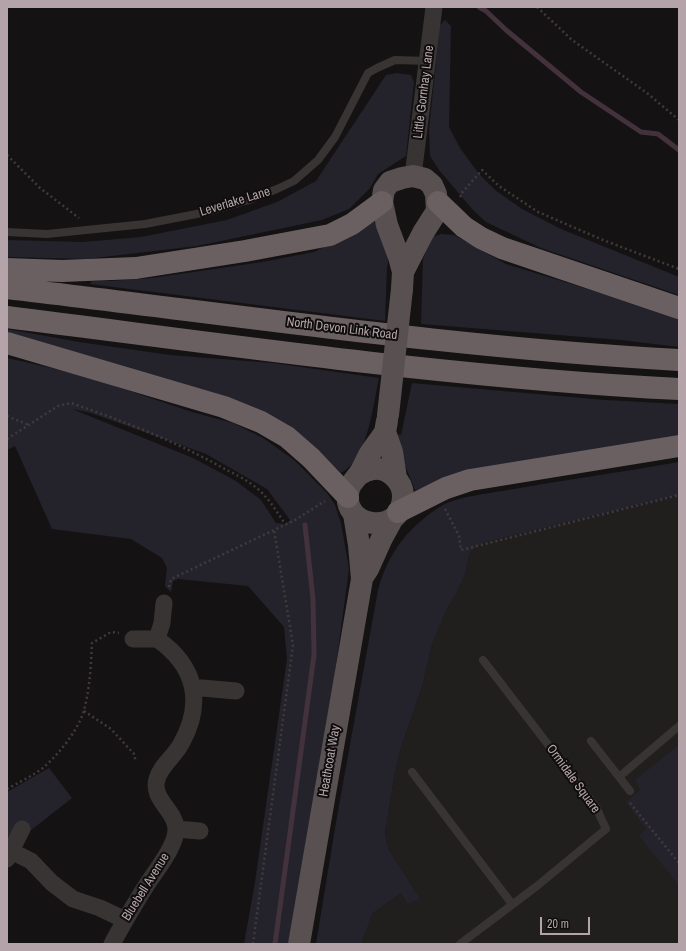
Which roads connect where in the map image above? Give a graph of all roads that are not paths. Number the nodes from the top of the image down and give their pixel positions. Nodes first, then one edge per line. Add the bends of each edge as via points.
1 (434, 7) edge
2 (428, 61) junction
3 (413, 176) junction
4 (382, 202) junction
5 (438, 202) junction
6 (7, 232) edge
7 (7, 269) edge
8 (403, 280) junction
9 (7, 288) edge
10 (679, 308) edge
11 (7, 317) edge
12 (7, 343) edge
13 (679, 360) edge
14 (679, 389) edge
15 (386, 424) junction
16 (679, 446) edge
17 (359, 475) junction
18 (396, 478) junction
19 (351, 506) junction
20 (396, 515) junction
21 (362, 579) junction
22 (164, 603) road end
23 (133, 639) road end
24 (156, 639) junction
25 (483, 660) dead end
26 (193, 689) junction
27 (236, 691) dead end
28 (679, 726) edge
29 (591, 741) dead end
30 (412, 772) dead end
31 (619, 777) junction
32 (630, 791) road end
33 (22, 829) dead end
34 (176, 829) junction
35 (200, 831) dead end
36 (9, 855) edge
37 (512, 904) junction
38 (125, 920) junction
39 (112, 944) edge
40 (300, 944) edge
41 (460, 944) edge

1 - 2 street, Little Gornhay Lane
2 - 3 street, Little Gornhay Lane
2 - 6 lane, Leverlake Lane via 395,60 368,73 344,120 318,160 294,181 277,189 207,212 145,224 46,234
3 - 4 main road via 390,182 384,190
3 - 5 main road via 432,185
4 - 7 highway via 352,224 330,234 245,251 136,268 62,271
4 - 8 main road via 387,225 399,257
5 - 8 main road via 438,211 423,233
5 - 10 highway via 464,227 502,248
8 - 15 main road, bridge
9 - 13 highway, North Devon Link Road via 507,348
11 - 14 highway via 410,367 495,376
12 - 19 highway via 224,407 261,422 287,437 311,458
15 - 17 main road
15 - 18 main road
16 - 20 highway via 470,480 446,488
17 - 18 main road via 366,470 382,469
17 - 19 main road via 349,488
18 - 20 main road via 403,495 402,504
19 - 20 main road via 361,520 369,523 386,522
19 - 21 main road, Heathcoat Way via 359,545
20 - 21 main road, Heathcoat Way
21 - 40 main road, Heathcoat Way
22 - 24 street via 162,623
23 - 24 street
24 - 26 street via 170,648 182,663 189,674
25 - 37 lane, Ormidale Square via 596,807 606,829
26 - 27 street
26 - 34 street via 193,708 186,735 162,769 156,786
28 - 31 lane
29 - 31 lane
30 - 37 lane
31 - 32 lane
33 - 36 street
34 - 35 street
34 - 38 street, Bluebell Avenue via 174,841
36 - 38 street via 31,861 52,883 73,899
37 - 41 lane, Ormidale Square
38 - 39 street, Bluebell Avenue

